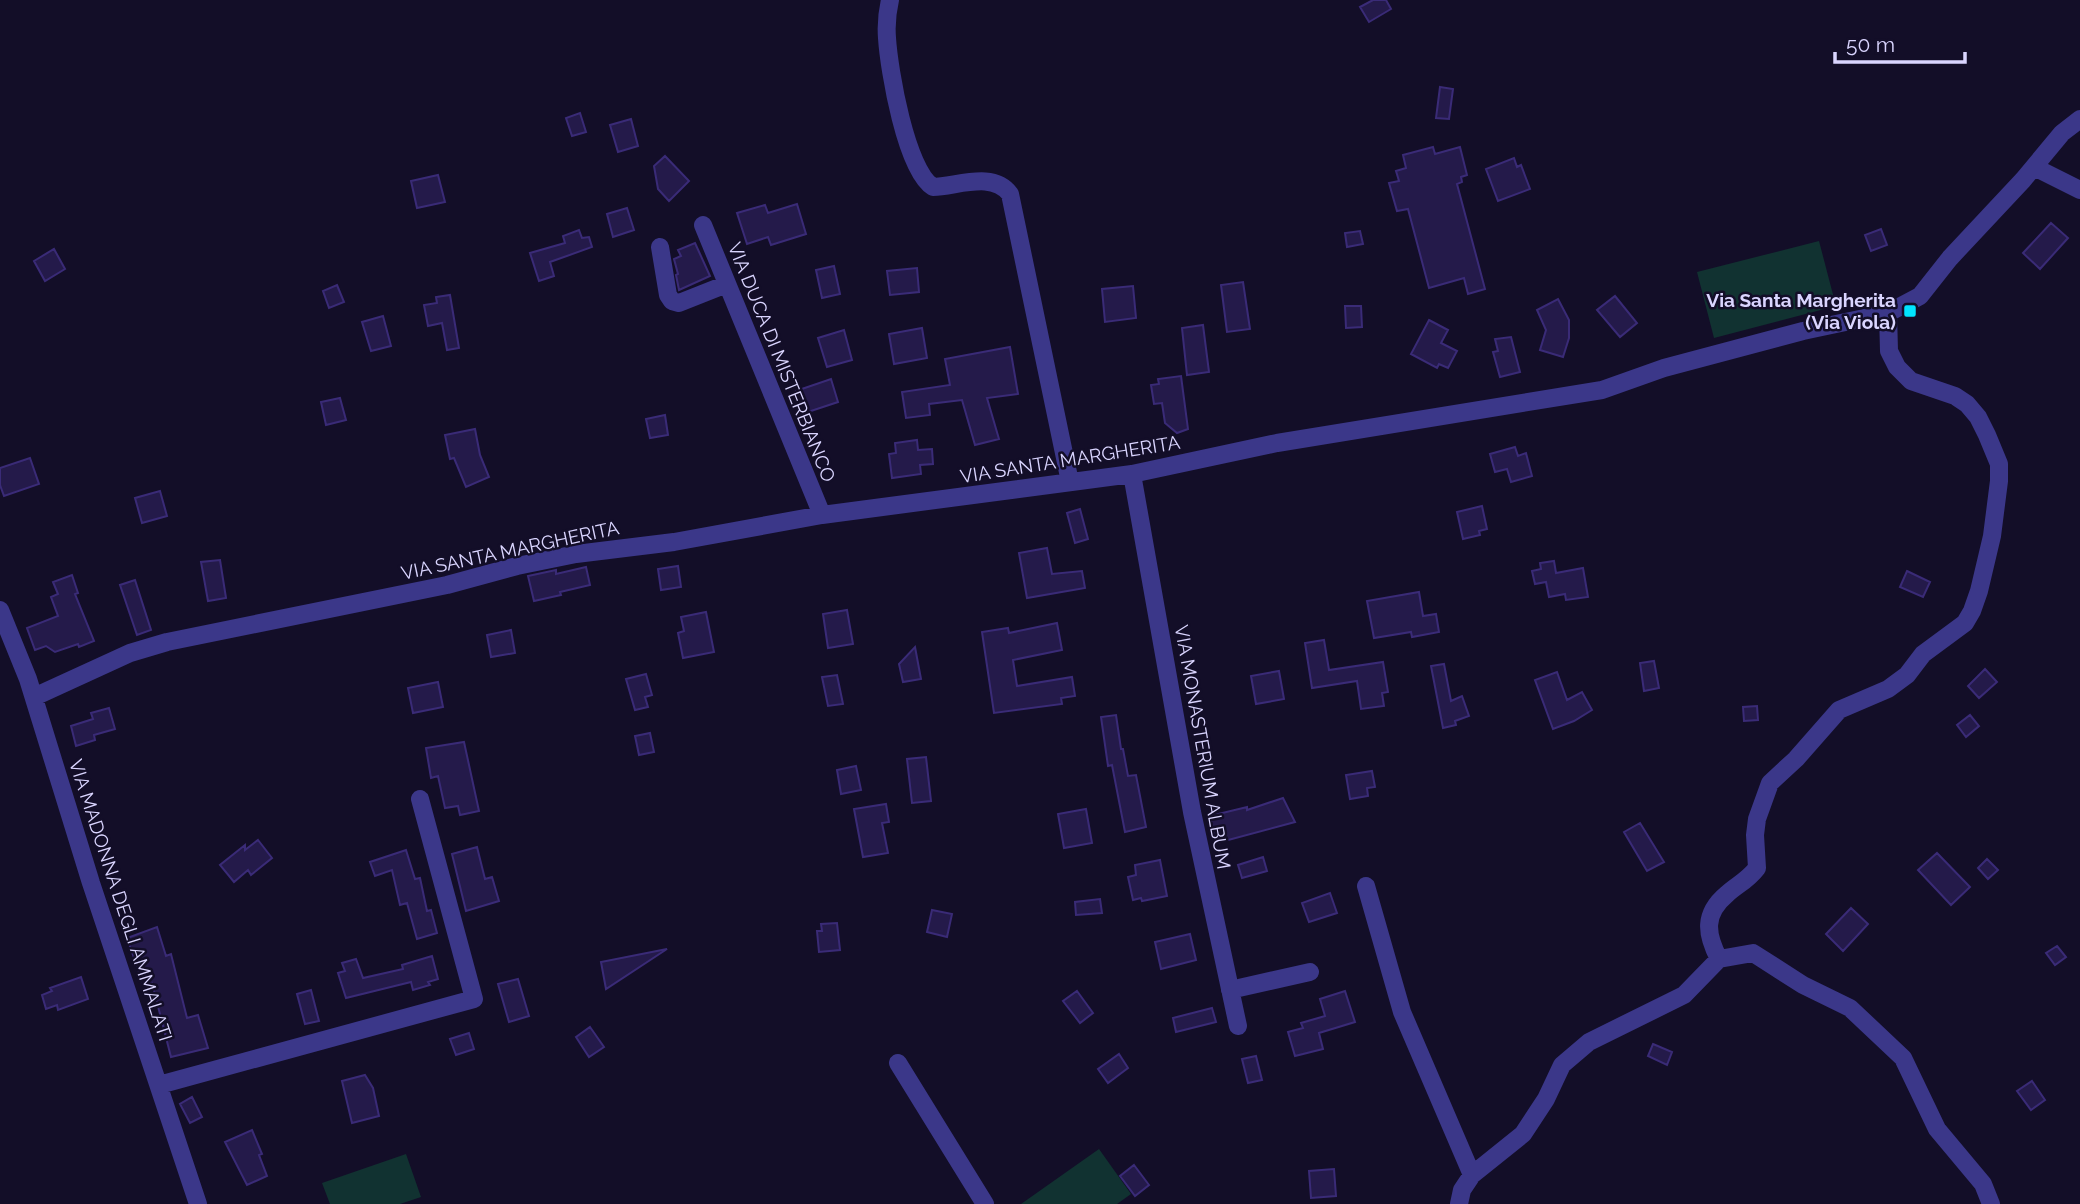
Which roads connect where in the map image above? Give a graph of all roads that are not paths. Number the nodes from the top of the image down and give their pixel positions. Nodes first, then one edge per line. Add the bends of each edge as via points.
1 (890, 0) edge
2 (2080, 119) edge
3 (2034, 167) junction
4 (2080, 190) edge
5 (703, 225) dead end
6 (660, 247) dead end
7 (727, 284) junction
8 (1888, 313) junction
9 (1132, 474) junction
10 (1070, 482) junction
11 (822, 515) junction
12 (0, 610) edge
13 (34, 697) junction
14 (420, 799) dead end
15 (1366, 886) dead end
16 (1719, 959) junction
17 (1310, 972) dead end
18 (1230, 990) junction
19 (1237, 1026) dead end
20 (898, 1063) dead end
21 (159, 1085) junction
22 (1472, 1175) junction
23 (198, 1204) edge
24 (985, 1204) edge
25 (1459, 1204) edge
26 (1990, 1204) edge

1 - 10 street via 890,66 920,174 933,187 994,183 1010,194
2 - 3 street, VIA SANTA MARGHERITA
3 - 4 street
3 - 8 street, VIA SANTA MARGHERITA via 1920,296
5 - 7 street, VIA DUCA DI MISTERBIANCO
6 - 7 street via 672,301 679,303
7 - 11 street, VIA DUCA DI MISTERBIANCO
8 - 9 street, VIA SANTA MARGHERITA via 1689,361 1602,390 1278,443
8 - 16 street via 1889,351 1897,367 1912,381 1967,404 1978,417 1999,464 1993,536 1979,591 1965,623 1923,653 1888,689 1839,710 1770,783 1757,819 1757,868 1715,906 1708,926
9 - 10 street, VIA SANTA MARGHERITA
9 - 18 street, VIA MONASTERIUM ALBUM via 1192,812
10 - 11 street, VIA SANTA MARGHERITA
11 - 13 street, VIA SANTA MARGHERITA via 576,554 167,642 130,653
12 - 13 street, VIA MADONNA DEGLI AMMALATI
13 - 21 street, VIA MADONNA DEGLI AMMALATI
14 - 21 street via 474,999
15 - 22 street via 1402,1012
16 - 22 street via 1684,995 1589,1042 1562,1065 1523,1135
16 - 26 street via 1753,953 1850,1008 1903,1058 1937,1129 1983,1184
17 - 18 street
18 - 19 street, VIA MONASTERIUM ALBUM
20 - 24 street
21 - 23 street, VIA MADONNA DEGLI AMMALATI
22 - 25 street

